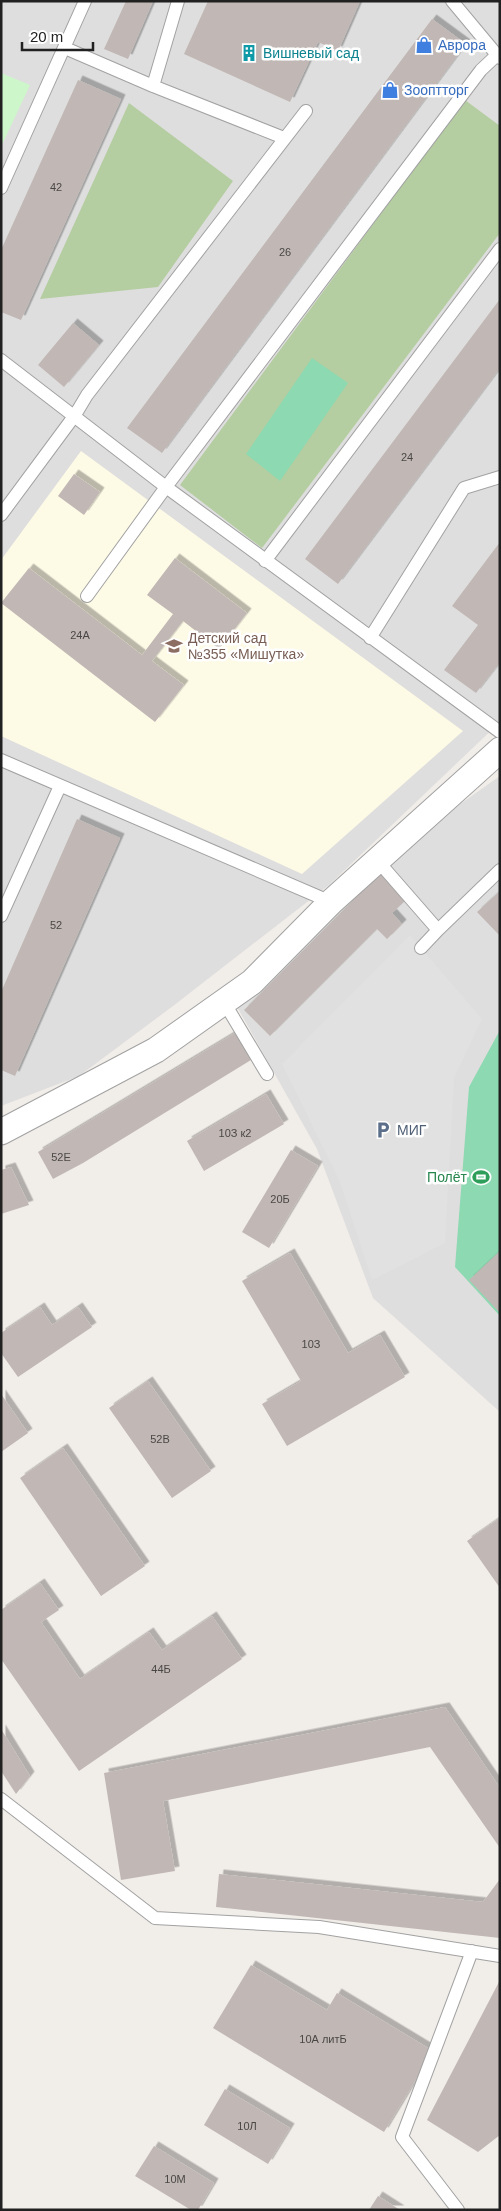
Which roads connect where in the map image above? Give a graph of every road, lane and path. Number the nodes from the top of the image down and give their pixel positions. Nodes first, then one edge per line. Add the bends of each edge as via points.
1 (85, 1) edge
2 (178, 1) edge
3 (452, 1) edge
4 (65, 48) junction
5 (499, 56) edge
6 (153, 86) junction
7 (306, 111) dead end
8 (284, 138) junction
9 (1, 188) edge
10 (500, 249) edge
11 (1, 360) edge
12 (75, 415) junction
13 (500, 477) edge
14 (166, 487) junction
15 (1, 515) edge
16 (265, 561) junction
17 (87, 596) dead end
18 (370, 638) junction
19 (500, 732) edge
20 (500, 750) edge
21 (1, 760) edge
22 (60, 786) junction
23 (377, 860) junction
24 (500, 870) edge
25 (331, 902) junction
26 (1, 916) edge
27 (438, 930) junction
28 (421, 948) dead end
29 (224, 1002) junction
30 (267, 1074) dead end
31 (4, 1127) edge
32 (1, 1799) edge
33 (472, 1951) junction
34 (500, 1956) edge
35 (458, 2210) edge

1 - 4 lane
2 - 6 lane
3 - 5 lane
4 - 6 lane
4 - 9 lane
5 - 14 lane via 481,70
6 - 8 lane
7 - 8 lane
8 - 12 lane
10 - 16 lane
11 - 12 lane
12 - 14 lane
12 - 15 lane
13 - 18 lane via 464,488
14 - 16 lane
14 - 17 lane
16 - 18 lane
18 - 19 lane
20 - 23 street
21 - 22 lane
22 - 25 lane
22 - 26 lane
23 - 25 street
23 - 27 lane
24 - 27 lane
25 - 29 street via 252,982
27 - 28 lane
29 - 30 lane
29 - 31 street via 156,1050
32 - 33 lane via 155,1918 320,1927
33 - 34 lane
33 - 35 lane via 402,2137

